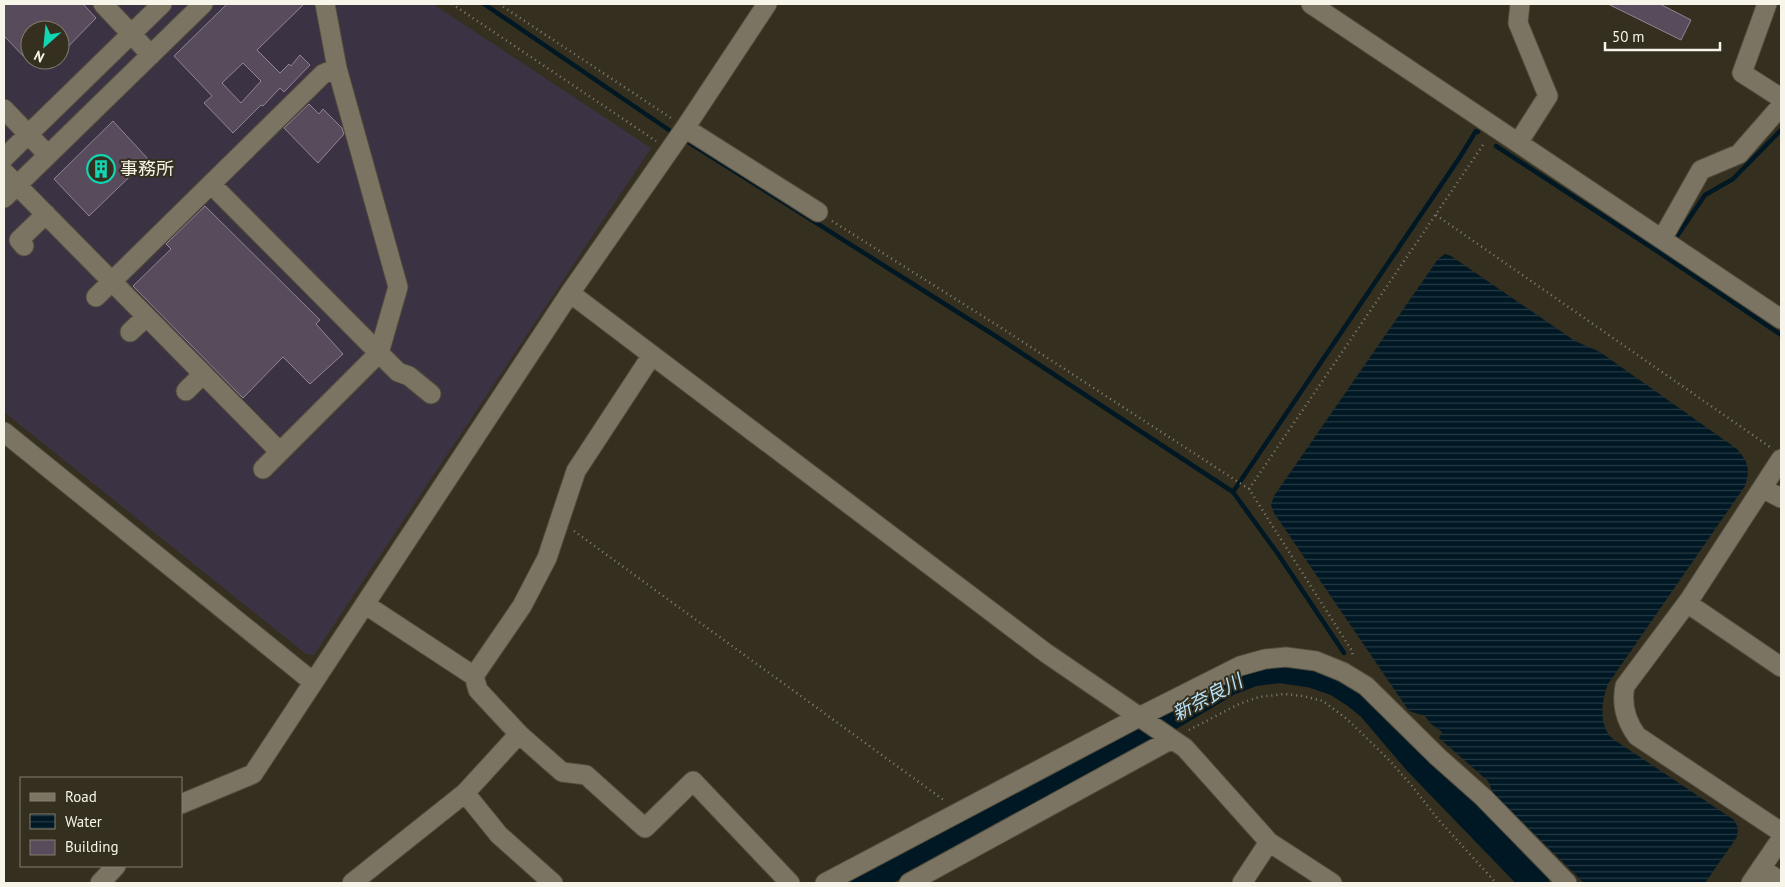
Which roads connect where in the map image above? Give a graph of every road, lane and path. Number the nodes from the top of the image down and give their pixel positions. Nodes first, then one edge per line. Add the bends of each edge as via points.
1 (103, 4) edge
2 (162, 4) edge
3 (203, 4) edge
4 (325, 4) edge
5 (452, 4) edge
6 (500, 4) edge
7 (767, 4) edge
8 (1312, 4) edge
9 (1520, 4) edge
10 (1767, 4) edge
11 (131, 34) junction
12 (151, 55) junction
13 (337, 68) junction
14 (1781, 98) edge
15 (1781, 106) edge
16 (4, 109) edge
17 (685, 128) junction
18 (1495, 128) junction
19 (28, 134) junction
20 (1518, 143) junction
21 (670, 150) junction
22 (48, 154) junction
23 (4, 158) edge
24 (4, 172) edge
25 (211, 184) junction
26 (10, 191) edge
27 (818, 212) joint
28 (46, 214) junction
29 (1436, 215) junction
30 (1662, 239) junction
31 (24, 246) dead end
32 (112, 281) junction
33 (570, 293) junction
34 (96, 297) dead end
35 (146, 316) junction
36 (1781, 319) edge
37 (130, 332) dead end
38 (380, 353) junction
39 (652, 355) junction
40 (203, 374) junction
41 (186, 391) dead end
42 (431, 394) dead end
43 (4, 432) edge
44 (280, 452) junction
45 (1777, 454) edge
46 (263, 469) dead end
47 (1762, 488) junction
48 (1249, 489) junction
49 (1781, 498) edge
50 (559, 520) junction
51 (1687, 603) junction
52 (366, 605) junction
53 (1781, 667) edge
54 (474, 676) junction
55 (1357, 679) junction
56 (313, 682) junction
57 (1142, 719) junction
58 (519, 734) junction
59 (1169, 737) junction
60 (465, 793) junction
61 (182, 804) edge
62 (959, 811) junction
63 (1781, 832) edge
64 (1781, 839) edge
65 (1269, 842) junction
66 (115, 867) edge
67 (1761, 868) junction
68 (1781, 882) edge
69 (100, 883) edge
70 (352, 883) edge
71 (553, 883) edge
72 (790, 883) edge
73 (825, 883) edge
74 (908, 883) edge
75 (1242, 883) edge
76 (1332, 883) edge
77 (1496, 883) edge
78 (1567, 883) edge
79 (1751, 883) edge

1 - 11 street
2 - 11 street
3 - 12 street
4 - 13 street
5 - 21 path
6 - 17 path
7 - 17 street
8 - 18 street
9 - 20 street via 1518,23 1548,96
10 - 14 street via 1742,73
11 - 12 street
11 - 19 street
12 - 22 street
13 - 25 street via 323,74
13 - 38 street via 398,287
15 - 30 street via 1739,154 1701,170
16 - 19 street
17 - 21 street
17 - 27 street
18 - 20 street
18 - 29 path
19 - 22 street
19 - 23 street
20 - 30 street
21 - 33 street
22 - 26 street
24 - 26 street
25 - 32 street
25 - 38 street
26 - 28 street
27 - 48 path
28 - 31 street via 19,240
28 - 32 street
29 - 45 path
29 - 48 path
30 - 36 street
32 - 34 street
32 - 35 street
33 - 39 street
33 - 52 street
35 - 37 street
35 - 40 street
38 - 42 street via 398,372 410,376
38 - 44 street
39 - 50 street via 576,471
39 - 57 street via 1046,653
40 - 41 street
40 - 44 street
43 - 56 street
44 - 46 street
45 - 47 street
47 - 49 street
47 - 51 street
48 - 55 path via 1352,651
50 - 54 street via 547,558 522,606
50 - 62 path
51 - 53 street
51 - 63 street via 1625,686 1623,696 1628,724 1653,748
52 - 54 street
52 - 56 street
54 - 58 street via 478,690
55 - 57 street via 1316,661 1286,657 1265,659 1240,666
55 - 78 street via 1483,797
56 - 61 street via 252,774
57 - 59 street
57 - 62 street
58 - 60 street
58 - 72 street via 562,772 586,775 645,828 693,781
59 - 65 street via 1185,748
59 - 74 street
59 - 77 path via 1259,697 1284,694 1323,701 1390,761
60 - 70 street
60 - 71 street via 499,835
62 - 73 street
64 - 67 street
65 - 75 street
65 - 76 street
66 - 69 street
67 - 68 street
67 - 79 street

